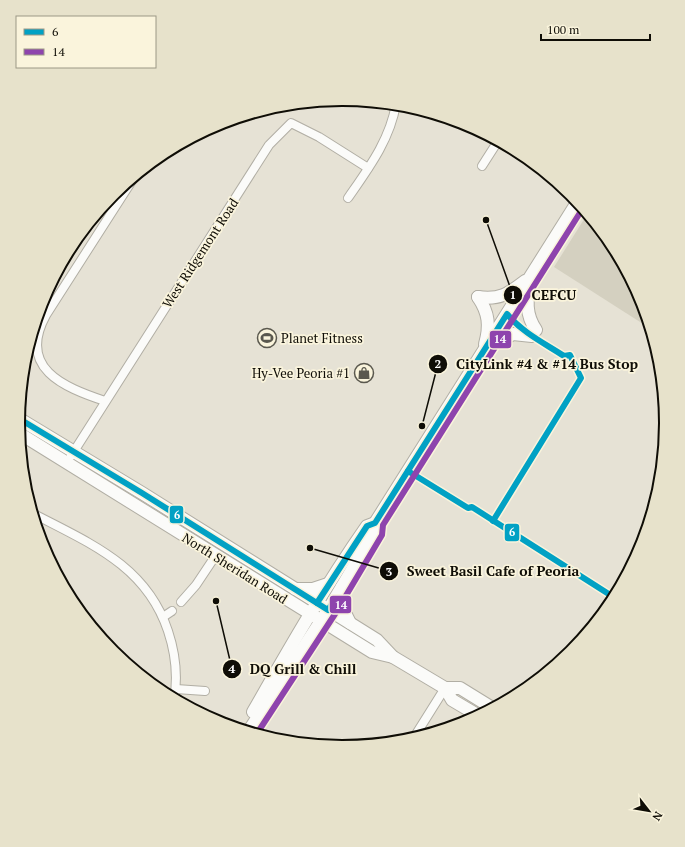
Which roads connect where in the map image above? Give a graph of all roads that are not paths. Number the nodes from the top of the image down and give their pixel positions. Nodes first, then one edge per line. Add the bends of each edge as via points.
1 (395, 111) edge
2 (495, 146) edge
3 (482, 166) dead end
4 (368, 168) junction
5 (124, 194) edge
6 (348, 198) dead end
7 (574, 207) edge
8 (530, 276) junction
9 (483, 351) junction
10 (105, 401) junction
11 (25, 422) edge
12 (26, 438) edge
13 (74, 452) junction
14 (67, 463) junction
15 (94, 480) junction
16 (142, 493) junction
17 (39, 517) edge
18 (375, 523) junction
19 (177, 532) junction
20 (216, 556) junction
21 (250, 561) junction
22 (328, 584) junction
23 (342, 587) junction
24 (295, 589) junction
25 (288, 600) junction
26 (181, 602) dead end
27 (317, 603) junction
28 (328, 610) junction
29 (172, 611) dead end
30 (310, 614) junction
31 (163, 617) junction
32 (321, 621) junction
33 (350, 623) junction
34 (342, 633) junction
35 (297, 634) junction
36 (310, 639) junction
37 (393, 657) junction
38 (445, 688) junction
39 (176, 689) junction
40 (205, 691) dead end
41 (175, 693) edge
42 (488, 705) edge
43 (473, 713) edge
44 (246, 726) edge
45 (251, 727) edge
46 (419, 732) edge

1 - 4 street via 392,127
2 - 3 street
4 - 6 street
4 - 10 street, West Ridgemont Road via 319,137 291,123 269,145
5 - 10 street via 46,315 38,336 38,352 54,378 72,389
7 - 8 main road
8 - 9 main road
8 - 9 main road via 527,314 534,333 512,334
8 - 9 main road via 502,296 493,299 478,297 485,307 488,319 488,333
9 - 18 main road
10 - 13 street, West Ridgemont Road
11 - 13 main road, North Sheridan Road
12 - 14 main road, North Sheridan Road
13 - 14 street, West Ridgemont Road
13 - 16 main road, North Sheridan Road
14 - 15 main road, North Sheridan Road
15 - 16 main road via 132,495
15 - 19 main road, North Sheridan Road
16 - 19 main road via 147,506 165,518
16 - 21 main road, North Sheridan Road
17 - 31 street via 100,548 120,562 143,585
18 - 22 main road via 367,526
18 - 23 main road via 375,531
19 - 20 main road, North Sheridan Road
20 - 21 main road via 222,552 238,560
20 - 25 main road, North Sheridan Road
20 - 26 street
21 - 24 main road, North Sheridan Road
22 - 24 main road via 313,589
22 - 27 main road
23 - 28 main road
23 - 33 main road via 344,611
24 - 27 main road, North Sheridan Road
25 - 30 main road, North Sheridan Road
25 - 35 main road via 296,610
27 - 28 main road, North Sheridan Road
27 - 30 main road
28 - 32 main road
28 - 33 main road, North Sheridan Road
29 - 31 street
30 - 32 main road, North Sheridan Road
30 - 35 main road
31 - 39 street via 172,646
32 - 34 main road, North Sheridan Road
32 - 36 main road
33 - 37 main road, North Sheridan Road via 377,640
34 - 36 main road via 330,632
34 - 37 main road, North Sheridan Road via 372,652
35 - 44 main road
36 - 45 main road
37 - 38 main road, North Sheridan Road
38 - 42 main road, North Sheridan Road via 460,688
38 - 43 main road, North Sheridan Road via 452,700
38 - 46 street
39 - 40 street
39 - 41 street

